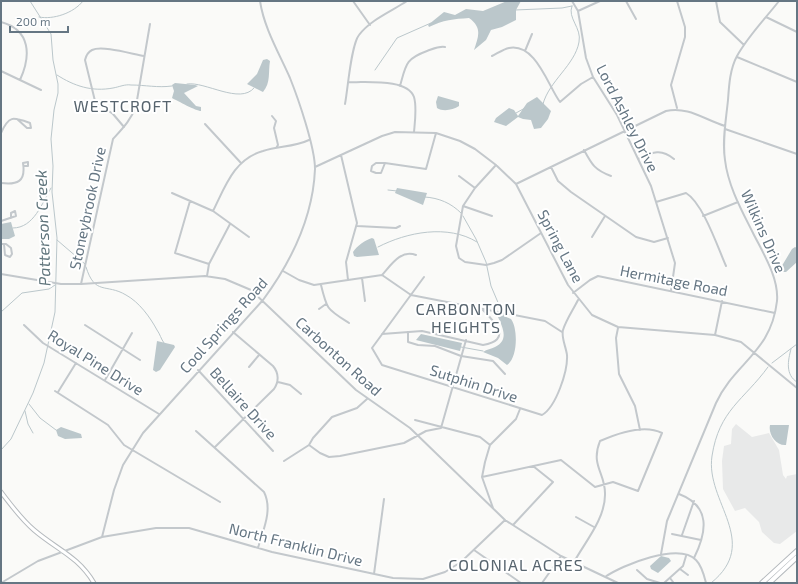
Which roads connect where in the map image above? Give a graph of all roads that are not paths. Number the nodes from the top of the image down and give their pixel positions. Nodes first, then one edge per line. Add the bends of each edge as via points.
1 (260, 1) edge
2 (353, 1) edge
3 (407, 1) edge
4 (572, 1) edge
5 (600, 1) edge
6 (626, 1) edge
7 (677, 1) edge
8 (716, 1) edge
9 (779, 1) edge
10 (578, 11) junction
11 (766, 17) junction
12 (636, 19) dead end
13 (1, 22) edge
14 (150, 24) dead end
15 (370, 25) junction
16 (797, 32) edge
17 (532, 34) dead end
18 (744, 44) junction
19 (445, 46) dead end
20 (525, 51) junction
21 (144, 56) junction
22 (492, 56) dead end
23 (736, 57) junction
24 (1, 71) edge
25 (593, 77) junction
26 (20, 80) junction
27 (349, 82) junction
28 (797, 82) edge
29 (400, 86) junction
30 (41, 90) dead end
31 (344, 104) dead end
32 (677, 108) junction
33 (272, 116) dead end
34 (17, 119) junction
35 (205, 124) dead end
36 (124, 127) junction
37 (725, 127) junction
38 (624, 130) junction
39 (414, 132) junction
40 (1, 133) edge
41 (436, 134) junction
42 (309, 140) junction
43 (276, 148) junction
44 (584, 150) junction
45 (797, 154) edge
46 (341, 155) junction
47 (638, 159) junction
48 (674, 159) dead end
49 (241, 163) junction
50 (385, 163) junction
51 (496, 165) junction
52 (24, 166) dead end
53 (315, 167) junction
54 (551, 167) junction
55 (460, 176) dead end
56 (611, 176) dead end
57 (1, 183) edge
58 (516, 184) junction
59 (475, 188) junction
60 (172, 193) dead end
61 (190, 201) junction
62 (656, 202) junction
63 (738, 202) junction
64 (463, 206) junction
65 (213, 211) junction
66 (492, 216) dead end
67 (605, 216) junction
68 (703, 216) junction
69 (11, 218) dead end
70 (1, 221) edge
71 (230, 224) junction
72 (356, 226) junction
73 (400, 226) dead end
74 (541, 233) junction
75 (249, 237) dead end
76 (592, 237) dead end
77 (668, 238) junction
78 (3, 244) edge
79 (416, 255) dead end
80 (209, 264) junction
81 (726, 266) dead end
82 (283, 270) junction
83 (1, 274) edge
84 (207, 276) junction
85 (382, 276) junction
86 (362, 278) junction
87 (424, 278) dead end
88 (348, 280) junction
89 (81, 284) junction
90 (321, 285) junction
91 (671, 291) junction
92 (573, 293) junction
93 (411, 295) junction
94 (263, 300) junction
95 (578, 300) junction
96 (364, 301) dead end
97 (722, 301) junction
98 (326, 304) junction
99 (319, 309) dead end
100 (483, 310) junction
101 (775, 313) junction
102 (349, 323) dead end
103 (24, 325) dead end
104 (85, 325) dead end
105 (618, 327) junction
106 (233, 332) junction
107 (408, 332) junction
108 (562, 332) junction
109 (132, 333) dead end
110 (382, 334) junction
111 (715, 335) junction
112 (466, 340) junction
113 (123, 349) junction
114 (755, 353) junction
115 (259, 355) junction
116 (461, 356) junction
117 (140, 360) dead end
118 (76, 363) junction
119 (249, 367) dead end
120 (198, 370) junction
121 (505, 374) dead end
122 (105, 380) junction
123 (278, 382) junction
124 (451, 388) junction
125 (797, 388) edge
126 (301, 394) dead end
127 (368, 399) junction
128 (520, 409) junction
129 (159, 414) junction
130 (243, 419) junction
131 (414, 420) dead end
132 (441, 428) junction
133 (640, 430) junction
134 (196, 431) dead end
135 (418, 435) junction
136 (309, 445) junction
137 (490, 445) junction
138 (214, 447) junction
139 (132, 450) junction
140 (273, 451) dead end
141 (284, 461) dead end
142 (533, 466) junction
143 (482, 477) junction
144 (604, 485) junction
145 (1, 492) edge
146 (678, 494) junction
147 (384, 499) dead end
148 (694, 501) junction
149 (220, 502) dead end
150 (494, 511) junction
151 (576, 517) dead end
152 (505, 520) junction
153 (513, 525) junction
154 (594, 527) junction
155 (672, 534) dead end
156 (682, 536) junction
157 (102, 537) junction
158 (701, 540) junction
159 (258, 548) junction
160 (474, 550) junction
161 (64, 551) junction
162 (797, 551) edge
163 (661, 554) junction
164 (561, 556) junction
165 (686, 556) junction
166 (694, 558) junction
167 (797, 558) edge
168 (574, 562) junction
169 (680, 569) junction
170 (637, 570) dead end
171 (374, 574) junction
172 (688, 575) dead end
173 (605, 577) junction
174 (670, 578) junction
175 (407, 581) edge
176 (673, 582) edge
177 (706, 582) edge
178 (1, 583) edge
179 (94, 583) edge
180 (521, 583) edge
181 (542, 583) edge
182 (618, 583) edge
183 (660, 583) edge
184 (664, 583) edge
185 (762, 583) edge
186 (769, 583) edge

1 - 42 street, Cool Springs Road via 267,27 297,97
2 - 15 street
3 - 15 street
4 - 10 street, Lord Ashley Drive
5 - 10 street
6 - 12 street
7 - 32 street via 685,27 685,37 671,85
8 - 18 street via 720,22
9 - 11 street, Wilkins Drive
10 - 25 street, Lord Ashley Drive via 586,58
11 - 16 street
11 - 18 street, Wilkins Drive
13 - 26 street via 15,28 26,44 27,60
14 - 21 street, Stoneybrook Drive
15 - 27 street via 356,41
17 - 20 street
18 - 23 street, Wilkins Drive
19 - 29 street via 411,58
20 - 22 street via 514,47 507,48
20 - 25 street via 542,68 560,102
21 - 36 street, Stoneybrook Drive via 133,116
21 - 36 street via 102,48 92,50 86,55 86,67 95,101 113,114
23 - 28 street
23 - 37 street, Wilkins Drive via 729,82
24 - 26 street
25 - 38 street, Lord Ashley Drive
26 - 30 street
27 - 29 street
27 - 31 street
29 - 39 street via 408,90 414,98
32 - 37 street
32 - 38 street via 657,114
33 - 43 street via 276,121
34 - 34 street via 30,123 31,128 27,128
34 - 40 street via 8,120
35 - 49 street
36 - 89 street, Stoneybrook Drive via 114,139
37 - 45 street
37 - 63 street, Wilkins Drive via 725,160
38 - 44 street
38 - 47 street, Lord Ashley Drive
39 - 41 street, Spring Lane
39 - 46 street, Spring Lane via 395,132 382,136
41 - 50 street via 426,169
41 - 51 street, Spring Lane via 460,141
42 - 43 street via 299,145
42 - 53 street, Cool Springs Road
43 - 49 street via 262,151
44 - 54 street
44 - 56 street via 598,171
46 - 53 street, Spring Lane
46 - 72 street via 356,216
47 - 48 street via 655,151 662,151
47 - 62 street, Lord Ashley Drive
49 - 65 street via 229,179
50 - 50 street via 381,173 371,171 373,165
51 - 58 street, Spring Lane
51 - 59 street
52 - 57 street via 18,183
53 - 82 street, Cool Springs Road via 307,215
54 - 58 street
54 - 67 street via 558,181
55 - 59 street
58 - 74 street, Spring Lane
59 - 64 street
60 - 61 street
61 - 65 street
61 - 80 street via 175,253
62 - 68 street via 686,193 691,196
62 - 77 street, Lord Ashley Drive
63 - 68 street
63 - 101 street, Wilkins Drive via 772,274 776,292
64 - 66 street
64 - 74 street via 456,246 459,258 465,262 486,264 502,260
65 - 71 street
67 - 76 street
67 - 77 street via 644,240 654,242
68 - 81 street
69 - 70 street
71 - 75 street
71 - 80 street
72 - 73 street
72 - 88 street via 346,262
74 - 92 street, Spring Lane
77 - 91 street, Lord Ashley Drive via 674,263
78 - 78 street via 5,255 10,257 11,248
79 - 85 street via 402,255 393,261
80 - 84 street
82 - 90 street via 299,280
82 - 94 street, Cool Springs Road
83 - 89 street, Carbonton Road via 61,284
84 - 89 street, Carbonton Road
84 - 94 street, Carbonton Road via 238,284
85 - 86 street
85 - 93 street
86 - 88 street
86 - 96 street
87 - 93 street, Sutphin Drive
88 - 90 street
90 - 98 street
91 - 92 street, Hermitage Road via 598,276
91 - 97 street, Hermitage Road
92 - 95 street, Spring Lane
93 - 100 street
93 - 110 street, Sutphin Drive
94 - 106 street, Cool Springs Road
94 - 127 street, Carbonton Road via 351,386
95 - 105 street, Spring Lane via 592,315
95 - 108 street
97 - 101 street, Hermitage Road
97 - 111 street
98 - 99 street
98 - 102 street via 330,311
100 - 108 street via 545,321
100 - 112 street via 498,327 498,338 493,343 483,345
101 - 114 street, Wilkins Drive via 770,329
103 - 118 street, Royal Pine Drive via 43,343
104 - 113 street
105 - 111 street, Spring Lane
105 - 133 street via 616,338 619,374 635,406
106 - 115 street
106 - 120 street, Cool Springs Road
107 - 110 street
107 - 112 street via 422,331
107 - 116 street via 408,342 435,346
108 - 128 street, Sutphin Drive via 567,354 566,368 550,408 542,415
109 - 113 street
110 - 124 street, Sutphin Drive via 372,348 382,365
111 - 114 street, Spring Lane via 740,342
112 - 116 street
113 - 117 street
113 - 122 street
114 - 125 street, Spring Lane
114 - 146 street, Wilkins Drive via 718,397
115 - 119 street
115 - 123 street via 276,369
116 - 121 street via 493,361
116 - 124 street
118 - 122 street, Royal Pine Drive
118 - 139 street via 56,392 108,425 119,440
120 - 129 street, Cool Springs Road
120 - 130 street, Bellaire Drive
122 - 129 street, Royal Pine Drive
123 - 126 street via 290,385
123 - 130 street
124 - 128 street, Sutphin Drive
124 - 132 street
127 - 135 street, Carbonton Road
127 - 136 street via 357,408 332,417
128 - 137 street via 516,419
129 - 139 street, Cool Springs Road
130 - 138 street
130 - 140 street, Bellaire Drive
131 - 132 street
132 - 135 street
132 - 137 street via 480,437
133 - 144 street via 600,441 596,462
133 - 144 street via 651,428 662,433 638,491 614,482
134 - 138 street
135 - 136 street via 404,443 340,456 329,457
135 - 150 street, Carbonton Road
136 - 141 street
137 - 143 street
138 - 159 street via 267,497 269,511
139 - 149 street
139 - 157 street, Cool Springs Road via 114,490
142 - 143 street
142 - 144 street via 561,460 595,487
142 - 153 street via 553,482
143 - 150 street
144 - 154 street via 605,504
145 - 161 main road via 34,530
146 - 148 street
146 - 163 street, Wilkins Drive via 667,520
147 - 171 street
148 - 156 street
148 - 158 street via 702,512 704,524
150 - 152 street, Carbonton Road
151 - 154 street
152 - 153 street, Carbonton Road
152 - 160 street, North Franklin Drive
153 - 164 street, Carbonton Road
154 - 168 street
155 - 156 street
156 - 158 street
157 - 159 street, North Franklin Drive via 156,528 188,528
157 - 161 street, North Franklin Drive
158 - 166 street
159 - 171 street, North Franklin Drive
160 - 175 street, North Franklin Drive via 445,572
160 - 180 street
161 - 178 street, North Franklin Drive via 22,569
161 - 179 main road via 77,561
162 - 185 highway
163 - 165 street
163 - 173 street via 615,570
164 - 168 street, Carbonton Road
164 - 181 street
165 - 166 street
165 - 169 street
166 - 177 street
167 - 186 highway
168 - 173 street, Carbonton Road
169 - 172 street
169 - 174 street
170 - 183 street via 647,579
171 - 175 street, North Franklin Drive
173 - 182 street, Carbonton Road
174 - 176 street
174 - 184 street

